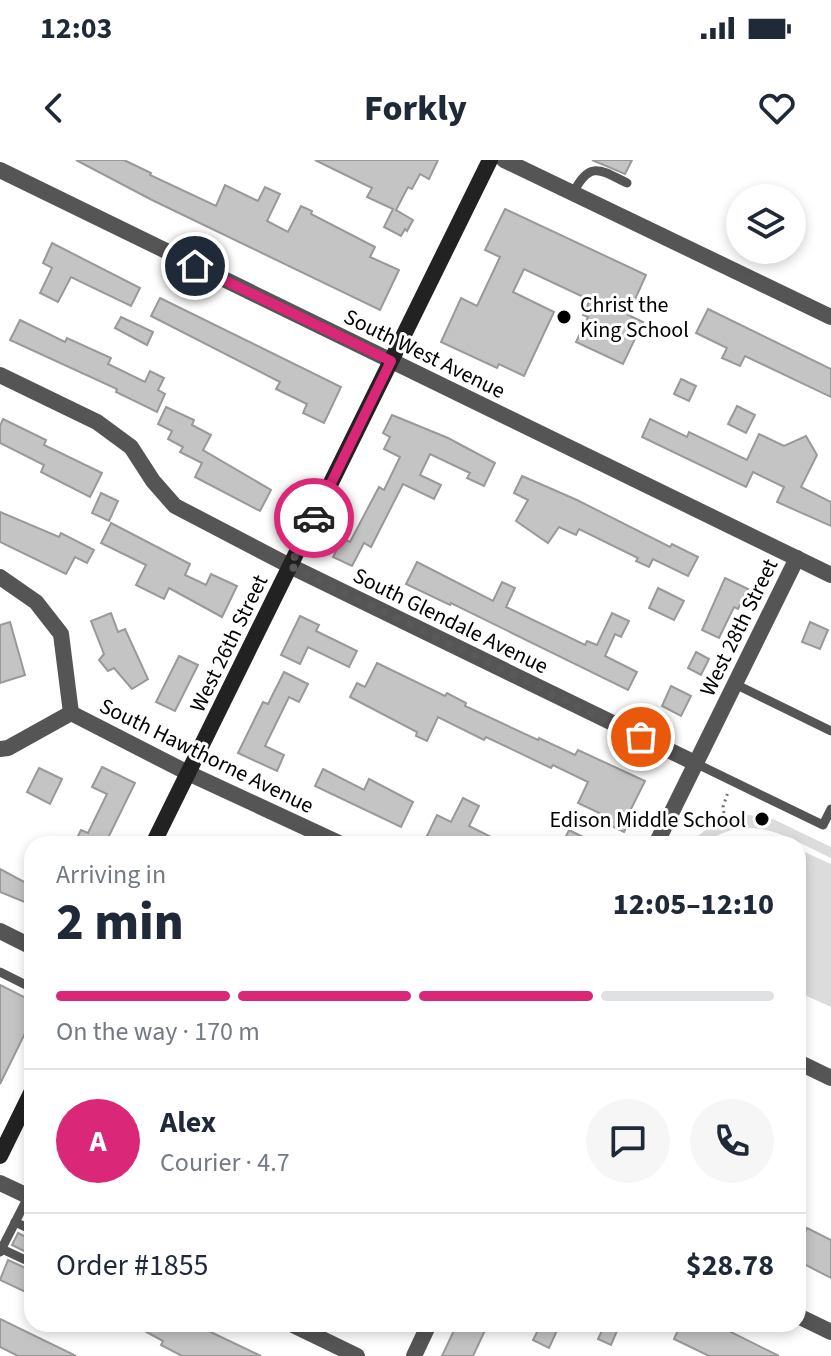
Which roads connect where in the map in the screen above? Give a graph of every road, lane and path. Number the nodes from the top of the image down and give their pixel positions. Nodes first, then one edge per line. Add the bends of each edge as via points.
1 (490, 160) edge
2 (504, 160) edge
3 (0, 170) edge
4 (627, 183) dead end
5 (573, 193) junction
6 (831, 317) edge
7 (391, 361) junction
8 (0, 375) edge
9 (797, 558) junction
10 (290, 566) junction
11 (831, 575) edge
12 (0, 577) edge
13 (735, 684) junction
14 (71, 713) junction
15 (831, 731) edge
16 (0, 749) edge
17 (695, 763) junction
18 (188, 773) junction
19 (734, 782) junction
20 (831, 809) edge
21 (725, 819) dead end
22 (827, 828) edge
23 (157, 836) edge
24 (324, 836) edge
25 (660, 836) edge
26 (0, 931) edge
27 (24, 943) edge
28 (0, 972) edge
29 (24, 984) edge
30 (806, 1066) edge
31 (831, 1078) edge
32 (24, 1107) edge
33 (0, 1156) edge
34 (0, 1183) edge
35 (24, 1195) edge
36 (24, 1208) edge
37 (15, 1222) junction
38 (24, 1226) edge
39 (1, 1250) edge
40 (24, 1260) edge
41 (806, 1320) edge
42 (308, 1332) edge
43 (425, 1332) edge
44 (831, 1332) edge
45 (357, 1356) edge
46 (414, 1356) edge

1 - 7 main road, West 26th Street
2 - 5 street
3 - 7 street, South West Avenue
4 - 5 lane via 591,171 582,175
5 - 6 street
7 - 9 street, South West Avenue
7 - 10 main road, West 26th Street
8 - 10 street, South Glendale Avenue via 97,422 131,447 175,506
9 - 11 street, South West Avenue
9 - 13 street, West 28th Street
10 - 17 street, South Glendale Avenue
10 - 18 main road, West 26th Street
12 - 14 street, South Hawthorne Avenue via 36,602 61,634
13 - 15 lane
13 - 17 street, West 28th Street
14 - 16 street
14 - 18 street, South Hawthorne Avenue
17 - 19 lane
17 - 25 street, West 28th Street
18 - 23 main road, West 26th Street
18 - 24 street, South Hawthorne Avenue
19 - 21 path via 723,807
19 - 22 lane
20 - 22 lane
26 - 27 street
28 - 29 lane
30 - 31 street
32 - 33 main road
34 - 35 street
36 - 37 lane
37 - 38 lane
37 - 39 lane
39 - 40 lane
41 - 44 street
42 - 45 street
43 - 46 street

